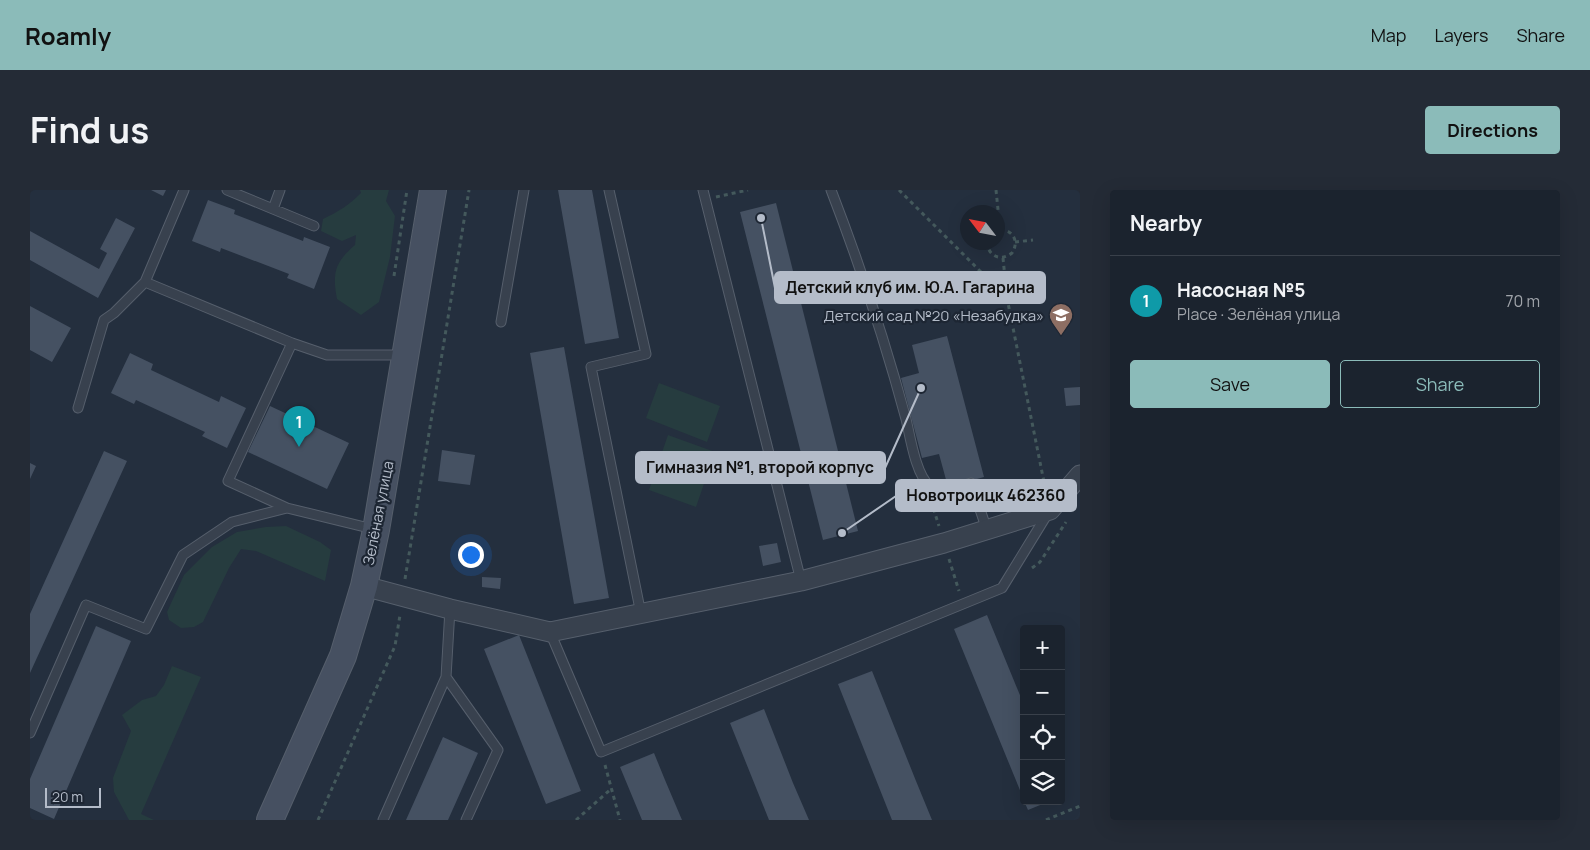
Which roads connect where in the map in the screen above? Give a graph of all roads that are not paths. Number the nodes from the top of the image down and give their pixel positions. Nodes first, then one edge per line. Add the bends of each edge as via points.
1 (184, 190) edge
2 (227, 190) edge
3 (280, 190) edge
4 (433, 190) edge
5 (524, 190) edge
6 (609, 190) edge
7 (703, 190) edge
8 (831, 190) edge
9 (274, 209) junction
10 (314, 226) dead end
11 (146, 282) junction
12 (502, 322) dead end
13 (292, 343) junction
14 (405, 355) junction
15 (78, 408) dead end
16 (1080, 475) edge
17 (288, 508) junction
18 (1050, 510) junction
19 (376, 530) junction
20 (987, 530) junction
21 (801, 581) junction
22 (364, 586) junction
23 (450, 609) junction
24 (641, 614) junction
25 (550, 632) junction
26 (446, 677) junction
27 (30, 733) edge
28 (270, 820) edge
29 (382, 820) edge
30 (466, 820) edge

1 - 11 lane
2 - 9 lane
3 - 9 lane
4 - 14 main road, Зелёная улица
5 - 12 lane
6 - 24 lane via 646,354 592,367
7 - 21 lane
8 - 20 lane via 891,363 918,467 929,485 937,489 946,490 971,483
9 - 10 lane
11 - 13 lane
11 - 15 lane via 104,320
13 - 14 lane via 327,355
13 - 17 lane via 228,481
14 - 19 main road, Зелёная улица
16 - 18 street
17 - 19 lane
17 - 27 lane via 232,522 183,555 146,629 86,605
18 - 20 street
18 - 25 lane via 1002,588 601,752
19 - 22 main road, Зелёная улица
20 - 21 street
21 - 24 street
22 - 23 street
22 - 28 main road, Зелёная улица via 343,656
23 - 25 street
23 - 26 lane
24 - 25 street
26 - 29 lane
26 - 30 lane via 498,750

